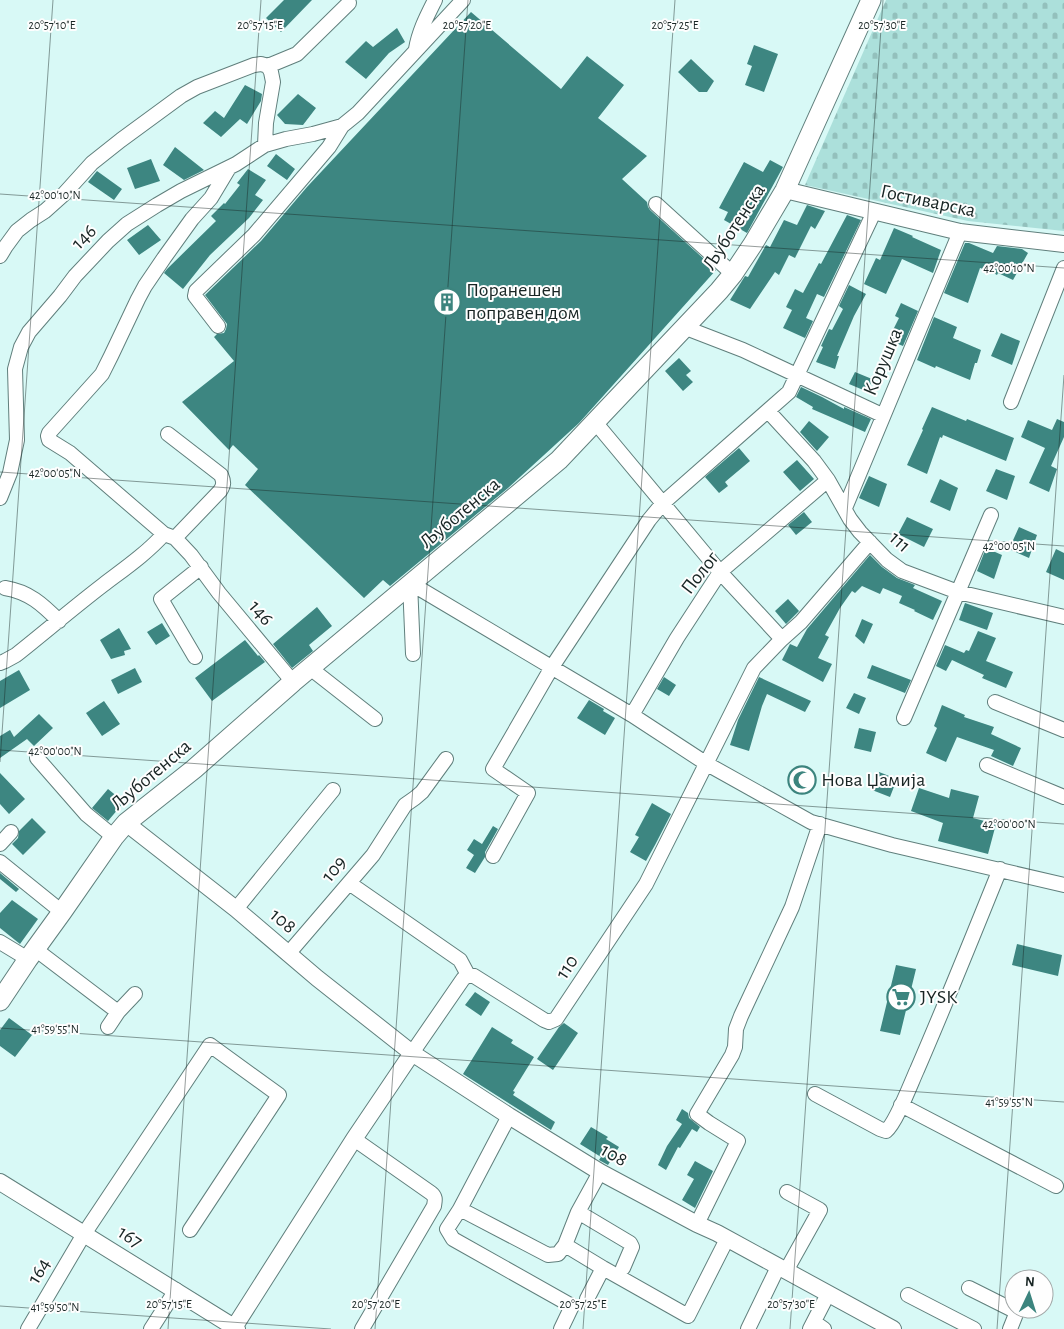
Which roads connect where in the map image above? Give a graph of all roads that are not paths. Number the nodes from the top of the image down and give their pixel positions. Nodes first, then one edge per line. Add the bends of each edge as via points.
1 (435, 0) edge
2 (462, 0) edge
3 (871, 0) edge
4 (349, 3) dead end
5 (415, 52) junction
6 (268, 66) junction
7 (342, 126) junction
8 (265, 145) junction
9 (228, 168) junction
10 (785, 190) junction
11 (656, 204) dead end
12 (874, 212) junction
13 (960, 232) junction
14 (1064, 244) edge
15 (0, 256) edge
16 (1064, 268) edge
17 (733, 274) junction
18 (218, 326) dead end
19 (686, 328) junction
20 (798, 375) junction
21 (1011, 402) dead end
22 (768, 411) junction
23 (882, 415) junction
24 (595, 422) junction
25 (168, 434) dead end
26 (828, 480) junction
27 (0, 498) edge
28 (663, 503) junction
29 (845, 508) junction
30 (990, 515) dead end
31 (170, 536) junction
32 (870, 542) junction
33 (201, 568) junction
34 (720, 572) junction
35 (410, 583) junction
36 (6, 588) dead end
37 (958, 592) junction
38 (1064, 617) edge
39 (59, 621) junction
40 (782, 639) junction
41 (413, 654) dead end
42 (195, 657) dead end
43 (0, 662) edge
44 (552, 667) junction
45 (310, 668) junction
46 (293, 682) junction
47 (995, 702) dead end
48 (632, 714) junction
49 (904, 718) dead end
50 (375, 719) dead end
51 (1064, 730) edge
52 (37, 758) dead end
53 (446, 759) dead end
54 (707, 764) junction
55 (987, 765) dead end
56 (333, 790) dead end
57 (1064, 797) edge
58 (820, 824) junction
59 (120, 830) junction
60 (11, 832) dead end
61 (0, 844) edge
62 (493, 856) dead end
63 (0, 862) edge
64 (1000, 869) junction
65 (349, 883) junction
66 (1064, 884) edge
67 (236, 909) junction
68 (62, 912) junction
69 (0, 942) edge
70 (31, 954) junction
71 (288, 954) junction
72 (468, 975) junction
73 (135, 994) dead end
74 (0, 1001) edge
75 (118, 1012) junction
76 (108, 1027) dead end
77 (412, 1053) junction
78 (815, 1094) dead end
79 (902, 1105) junction
80 (509, 1116) junction
81 (354, 1139) junction
82 (600, 1172) junction
83 (1, 1186) edge
84 (1056, 1186) dead end
85 (786, 1192) dead end
86 (460, 1208) junction
87 (578, 1212) junction
88 (697, 1224) junction
89 (190, 1230) dead end
90 (84, 1234) junction
91 (727, 1239) junction
92 (565, 1245) junction
93 (603, 1268) junction
94 (622, 1268) dead end
95 (782, 1269) junction
96 (969, 1288) dead end
97 (176, 1290) junction
98 (828, 1294) junction
99 (908, 1295) dead end
100 (587, 1299) dead end
101 (1004, 1304) edge
102 (816, 1327) edge
103 (235, 1328) edge
104 (28, 1329) edge
105 (151, 1329) edge
106 (362, 1329) edge
107 (561, 1329) edge
108 (748, 1329) edge
109 (893, 1329) edge
110 (974, 1329) edge

1 - 5 street via 424,21
2 - 5 street, 146
3 - 10 main road, Љуботенска
4 - 6 street via 298,54
5 - 7 street, 146
6 - 8 street via 273,82
6 - 15 street via 254,65 181,96 92,164 46,211 17,231
7 - 8 street, 146
7 - 18 street, 146 via 329,147 254,235 196,291 195,296
8 - 9 street, 146
9 - 27 street, 146 via 165,200 127,224 74,276 29,332 20,347 15,369 17,440 10,473
9 - 31 street, 146 via 211,198 192,219 145,286 102,374 48,436
10 - 12 street, Гостиварска
10 - 17 main road, Љуботенска
11 - 17 street
12 - 13 street, Гостиварска
12 - 20 street
13 - 14 street, Гостиварска
13 - 23 street, Корушка
16 - 21 street
17 - 19 main road, Љуботенска
19 - 20 street
19 - 24 main road, Љуботенска
20 - 22 street via 789,392
20 - 23 street
22 - 26 street, 111
22 - 28 street
23 - 29 street, Корушка
24 - 28 street
24 - 35 main road, Љуботенска via 559,460
25 - 31 street via 221,475 224,481 220,491
26 - 29 street, 111
26 - 34 street, Полог
28 - 34 street
28 - 44 street via 648,520
29 - 32 street, 111
30 - 37 street
31 - 33 street, 146 via 192,555
31 - 39 street via 155,544
32 - 37 street, 111 via 902,571
32 - 40 street via 801,622
33 - 42 street via 161,598
33 - 46 street, 146
34 - 40 street
34 - 48 street, Полог
35 - 41 street
35 - 44 street
35 - 45 main road, Љуботенска
36 - 39 street via 19,590 33,598
37 - 38 street, 111
37 - 49 street
39 - 43 street via 16,655
40 - 54 street via 754,668
44 - 48 street
44 - 62 street via 493,769 528,793
45 - 46 main road, Љуботенска
45 - 50 street
46 - 59 main road, Љуботенска
47 - 51 street
48 - 54 street
52 - 59 street via 86,814
53 - 65 street, 109 via 422,792 405,805
54 - 58 street
54 - 72 street, 110 via 646,884 556,1020 544,1020
55 - 57 street
56 - 67 street
58 - 64 street via 892,845
58 - 88 street via 792,907 736,1029 732,1055 697,1114 738,1141
59 - 67 street, 108
59 - 68 main road, Љуботенска
60 - 61 street
63 - 68 street
64 - 66 street
64 - 79 street
65 - 71 street, 109
65 - 72 street via 460,960
67 - 71 street, 108
68 - 70 main road, Љуботенска
69 - 70 street
70 - 74 main road, Љуботенска
70 - 75 street
71 - 77 street, 108
72 - 77 street
73 - 75 street
75 - 76 street
77 - 80 street, 108
77 - 81 street
78 - 79 street via 886,1131
79 - 84 street
80 - 82 street, 108
80 - 86 street
81 - 103 street
81 - 106 street via 435,1199 434,1206
82 - 87 street
82 - 88 street, 108
83 - 90 street, 167
85 - 95 street via 820,1210
86 - 92 street via 548,1254 558,1254
86 - 107 street via 447,1229 453,1239 572,1306
87 - 92 street
87 - 94 street via 630,1243 632,1247
88 - 91 street, 108
89 - 90 street, 164 via 279,1095 210,1044
90 - 97 street, 167
90 - 104 street, 164
91 - 93 street via 688,1316
91 - 95 street, 108
92 - 93 street
93 - 100 street
95 - 98 street, 108
95 - 108 street
96 - 101 street
97 - 103 street, 167
97 - 105 street
98 - 102 street
98 - 109 street, 108
99 - 110 street

